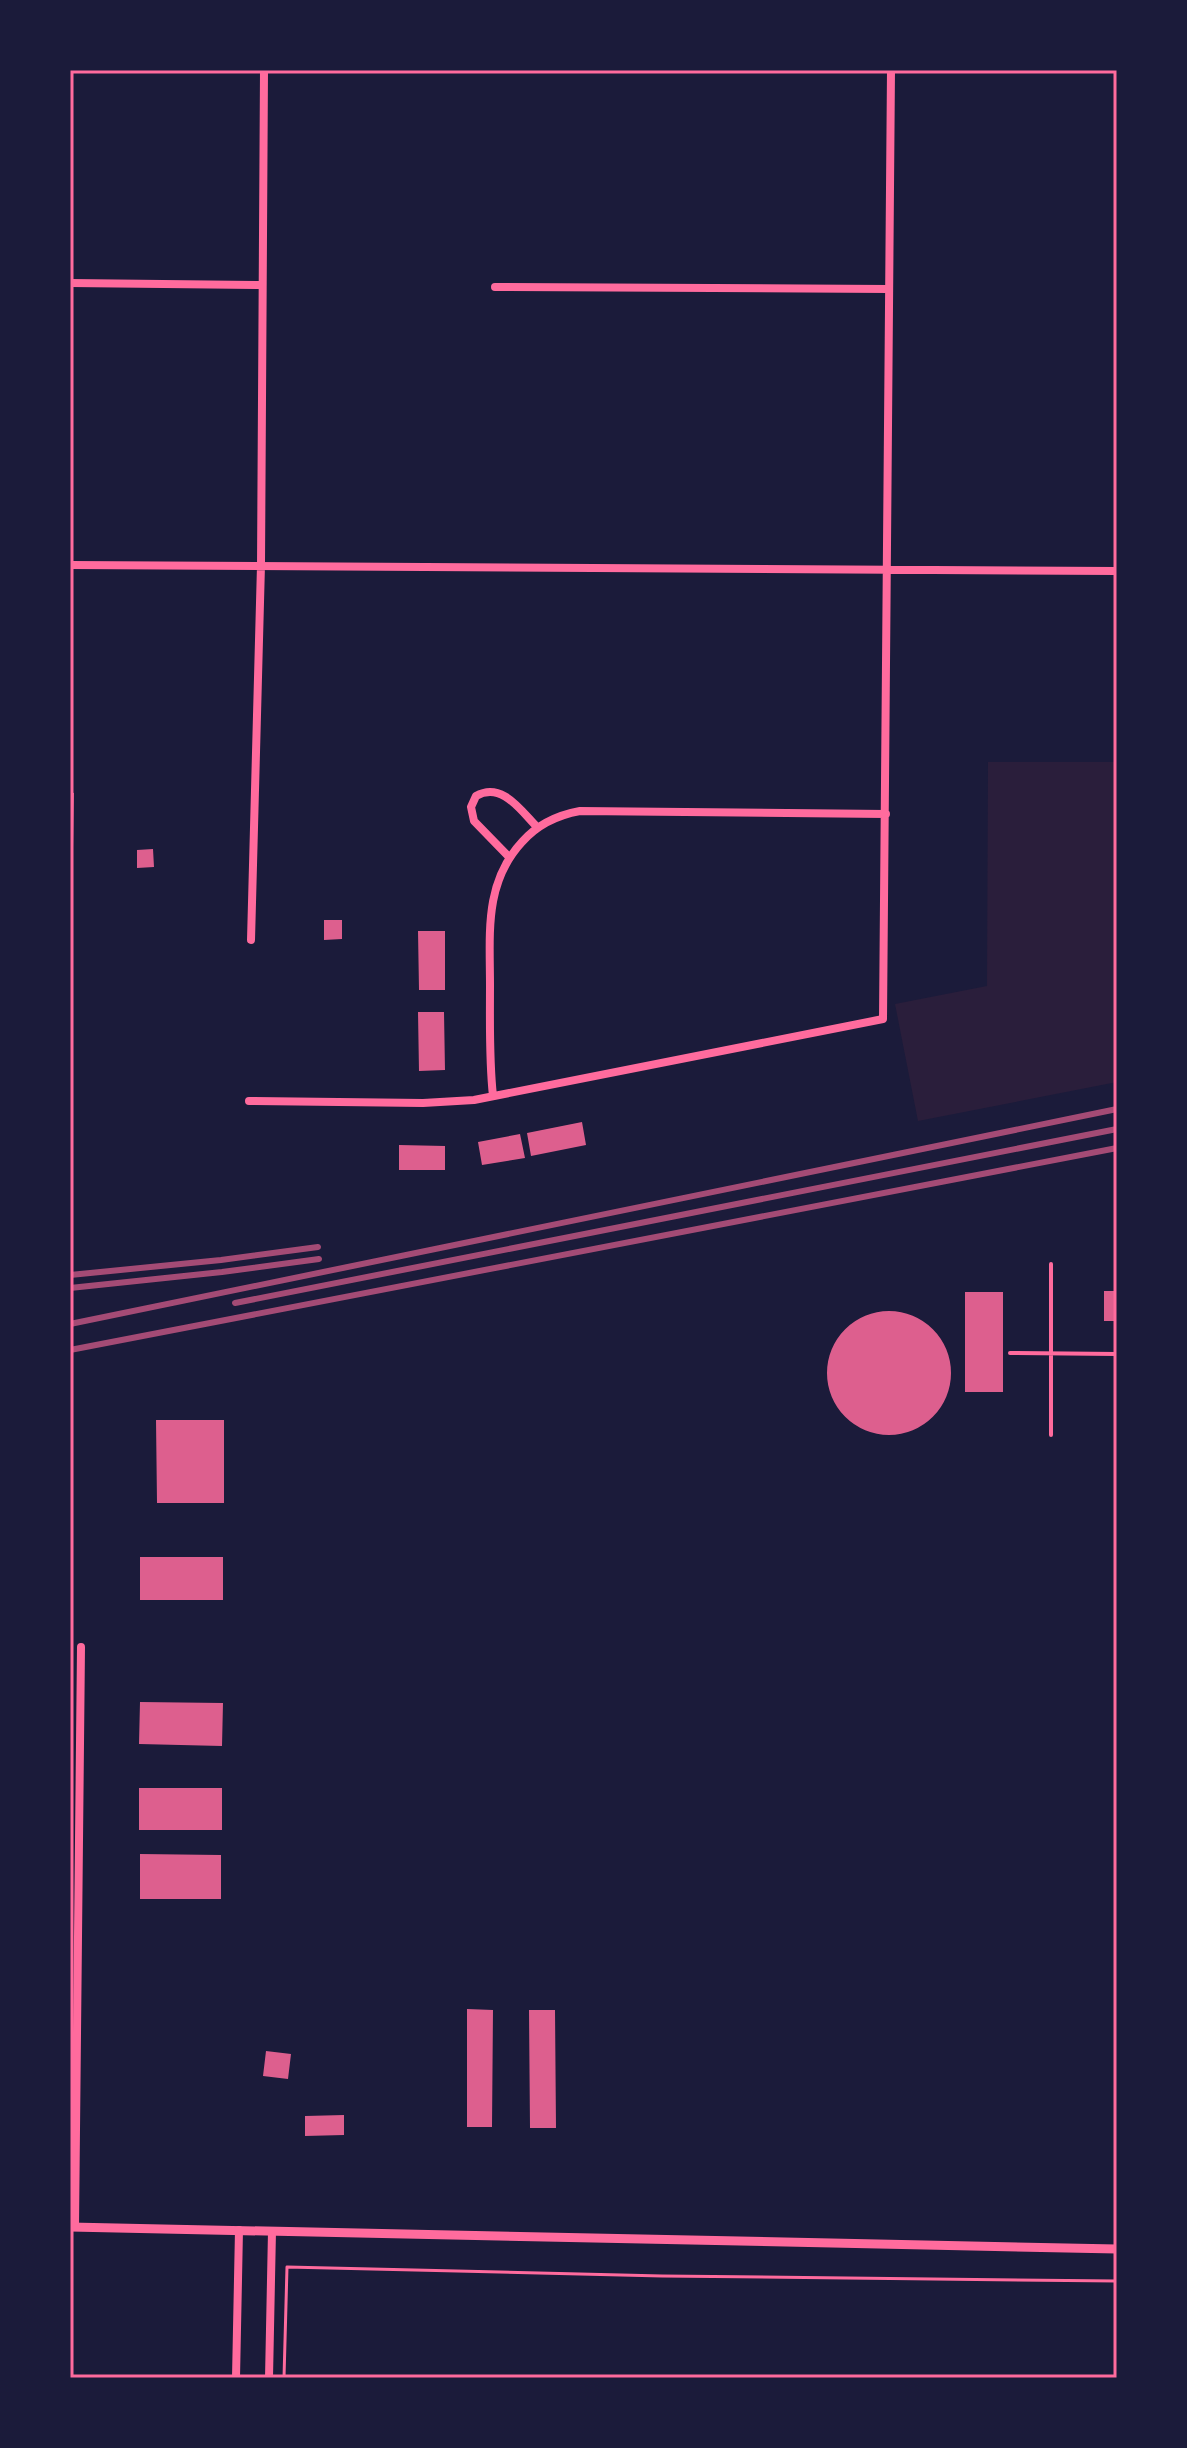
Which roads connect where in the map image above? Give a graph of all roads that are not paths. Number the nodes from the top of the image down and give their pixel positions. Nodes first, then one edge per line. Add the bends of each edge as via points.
1 (264, 70) edge
2 (891, 70) edge
3 (70, 283) edge
4 (262, 285) junction
5 (495, 287) dead end
6 (889, 289) junction
7 (70, 565) edge
8 (261, 565) junction
9 (887, 569) junction
10 (1117, 571) edge
11 (886, 814) junction
12 (538, 828) junction
13 (509, 857) junction
14 (251, 940) dead end
15 (493, 1096) junction
16 (249, 1101) dead end
17 (1051, 1264) dead end
18 (1010, 1353) dead end
19 (1051, 1354) junction
20 (1117, 1354) edge
21 (1051, 1435) dead end
22 (81, 1647) dead end
23 (72, 2227) edge
24 (239, 2230) junction
25 (272, 2231) junction
26 (1117, 2249) edge
27 (236, 2378) edge
28 (269, 2378) edge

1 - 4 street
2 - 6 street
3 - 4 street
4 - 8 street
5 - 6 street
6 - 9 street
7 - 8 street
8 - 9 street
8 - 14 street
9 - 10 street
9 - 11 street
11 - 12 street via 580,811
11 - 15 street via 883,1019
12 - 13 street
12 - 13 street via 502,793 476,796 471,807 474,821
13 - 15 street via 497,881 491,913
15 - 16 street via 423,1103
17 - 19 lane
18 - 19 lane
19 - 20 lane
19 - 21 lane
22 - 23 street
23 - 24 street
24 - 25 street
24 - 27 street
25 - 26 street
25 - 28 street

